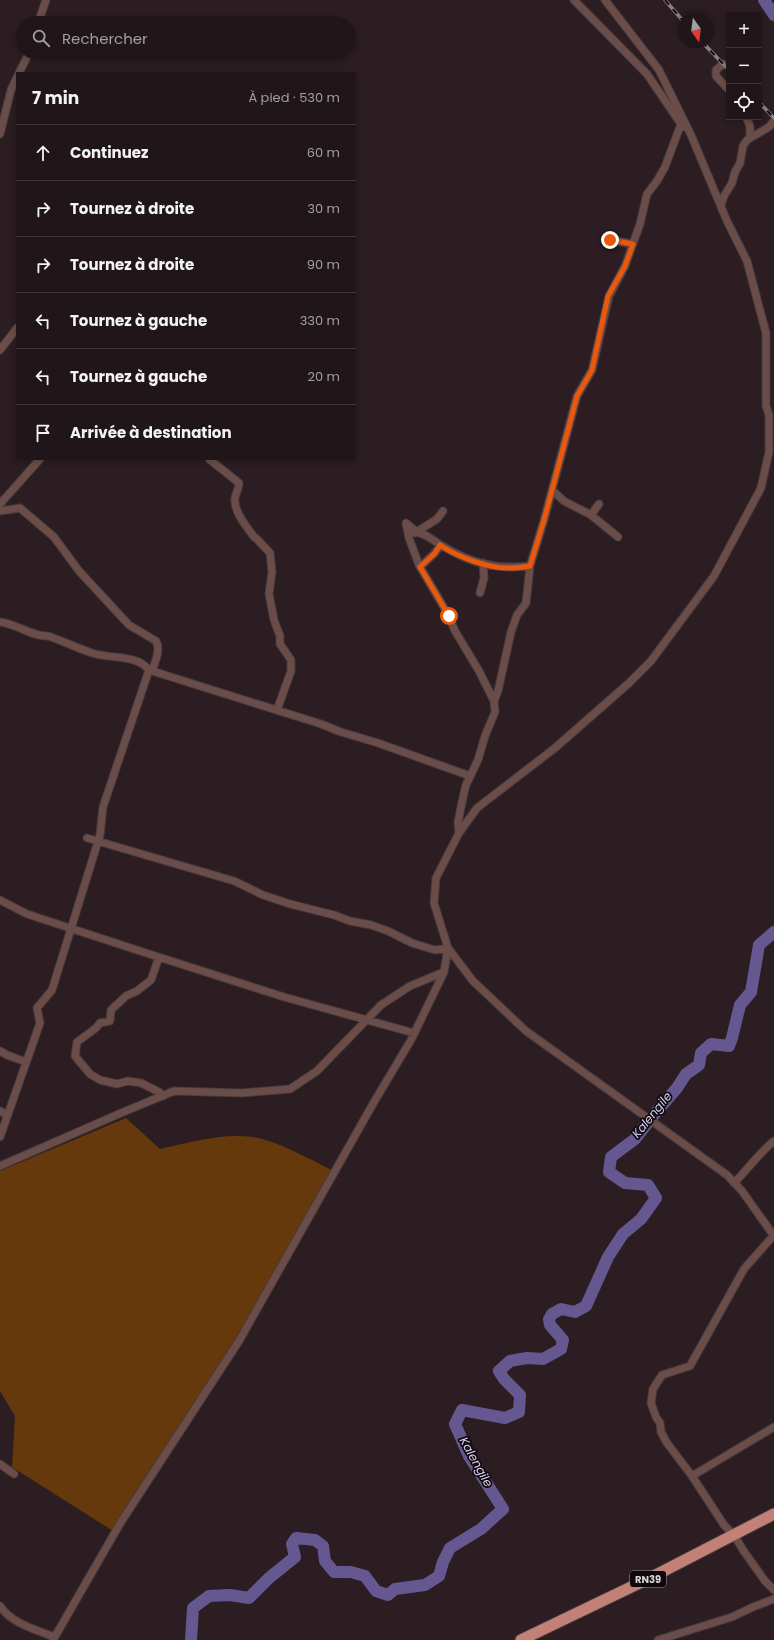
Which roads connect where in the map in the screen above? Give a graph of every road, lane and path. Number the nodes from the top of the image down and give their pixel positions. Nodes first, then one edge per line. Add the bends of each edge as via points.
1 (46, 0) edge
2 (574, 0) edge
3 (605, 0) edge
4 (40, 16) edge
5 (26, 60) edge
6 (723, 64) dead end
7 (20, 72) edge
8 (16, 79) edge
9 (726, 87) edge
10 (747, 120) edge
11 (774, 120) edge
12 (681, 124) junction
13 (0, 134) edge
14 (691, 136) junction
15 (750, 137) junction
16 (721, 205) junction
17 (610, 240) dead end
18 (633, 244) junction
19 (16, 329) edge
20 (0, 350) edge
21 (39, 460) edge
22 (210, 460) edge
23 (552, 490) junction
24 (0, 504) edge
25 (599, 504) dead end
26 (0, 511) edge
27 (443, 511) dead end
28 (591, 515) junction
29 (416, 532) junction
30 (618, 537) dead end
31 (409, 538) junction
32 (449, 551) junction
33 (483, 563) junction
34 (530, 566) junction
35 (420, 567) junction
36 (480, 593) dead end
37 (0, 622) edge
38 (150, 670) junction
39 (494, 701) junction
40 (277, 710) junction
41 (470, 776) junction
42 (459, 833) junction
43 (87, 838) dead end
44 (98, 841) junction
45 (0, 900) edge
46 (71, 928) junction
47 (448, 948) junction
48 (159, 957) junction
49 (444, 972) junction
50 (365, 1020) junction
51 (414, 1033) junction
52 (0, 1051) edge
53 (26, 1062) junction
54 (163, 1096) junction
55 (0, 1111) edge
56 (7, 1114) junction
57 (0, 1137) edge
58 (774, 1141) edge
59 (0, 1166) edge
60 (734, 1183) junction
61 (774, 1236) edge
62 (774, 1427) edge
63 (0, 1464) edge
64 (14, 1474) dead end
65 (692, 1476) junction
66 (774, 1514) edge
67 (734, 1535) junction
68 (774, 1590) edge
69 (774, 1599) edge
70 (0, 1606) edge
71 (53, 1639) edge
72 (521, 1640) edge
73 (658, 1640) edge

1 - 4 street
2 - 12 street via 647,74
3 - 14 street via 659,70
5 - 7 street
6 - 9 street via 716,70 716,76
8 - 13 street via 10,90
10 - 15 street
11 - 15 street via 769,127
12 - 14 street
12 - 18 street via 665,167 647,194
14 - 16 street
15 - 16 street via 743,146 740,163
16 - 42 street via 747,261 766,333 769,452 761,488 714,576 651,661 555,748 477,808
17 - 18 street
18 - 23 street via 625,266 608,296 592,370 577,396
19 - 20 street
21 - 24 street
22 - 40 street via 239,483 235,498 237,510 254,537 270,554 272,572 269,594 274,620 280,644 291,660 291,671
23 - 28 street via 564,501
23 - 34 street
25 - 28 street
26 - 38 street via 20,508 34,518 54,537 79,571 129,624 156,641 158,652
27 - 29 street via 437,519
28 - 30 street
29 - 31 street
29 - 31 street via 406,523
29 - 32 street via 422,533
31 - 35 street
32 - 33 street
32 - 35 street via 440,545
33 - 34 street via 510,568
33 - 36 street via 484,578
34 - 39 street via 526,602 517,615 511,632
35 - 39 street
37 - 38 street via 7,622 41,637 48,636 94,654 137,661
38 - 40 street
38 - 44 street via 103,807
39 - 41 street via 495,712
40 - 41 street
41 - 42 street via 458,822
42 - 47 street via 436,878 434,903
43 - 44 street
44 - 46 street
44 - 47 street via 234,881 290,904 371,925 412,943 436,950
45 - 46 street via 27,914
46 - 48 street
46 - 53 street via 52,990 37,1008 40,1023
47 - 49 street
47 - 60 street via 473,981 526,1031
48 - 50 street
48 - 54 street via 151,980 126,996 111,1010 110,1021 100,1023 76,1042 75,1056 90,1074 100,1080 117,1084 141,1083
49 - 50 street via 410,986 381,1004
49 - 51 street
50 - 51 street
50 - 54 street via 317,1071 290,1089 242,1093 174,1091
51 - 71 street via 239,1342 121,1522
52 - 53 street
53 - 56 street
54 - 59 street
55 - 56 street
56 - 57 street
58 - 60 street via 760,1152
60 - 61 street
61 - 65 street via 744,1269 690,1366 662,1375 653,1389 651,1403 661,1432
62 - 65 street
63 - 64 street
65 - 67 street via 724,1526
66 - 67 highway, RN39
67 - 68 street
67 - 72 highway, RN39
69 - 73 street via 732,1617
70 - 71 street via 17,1622

